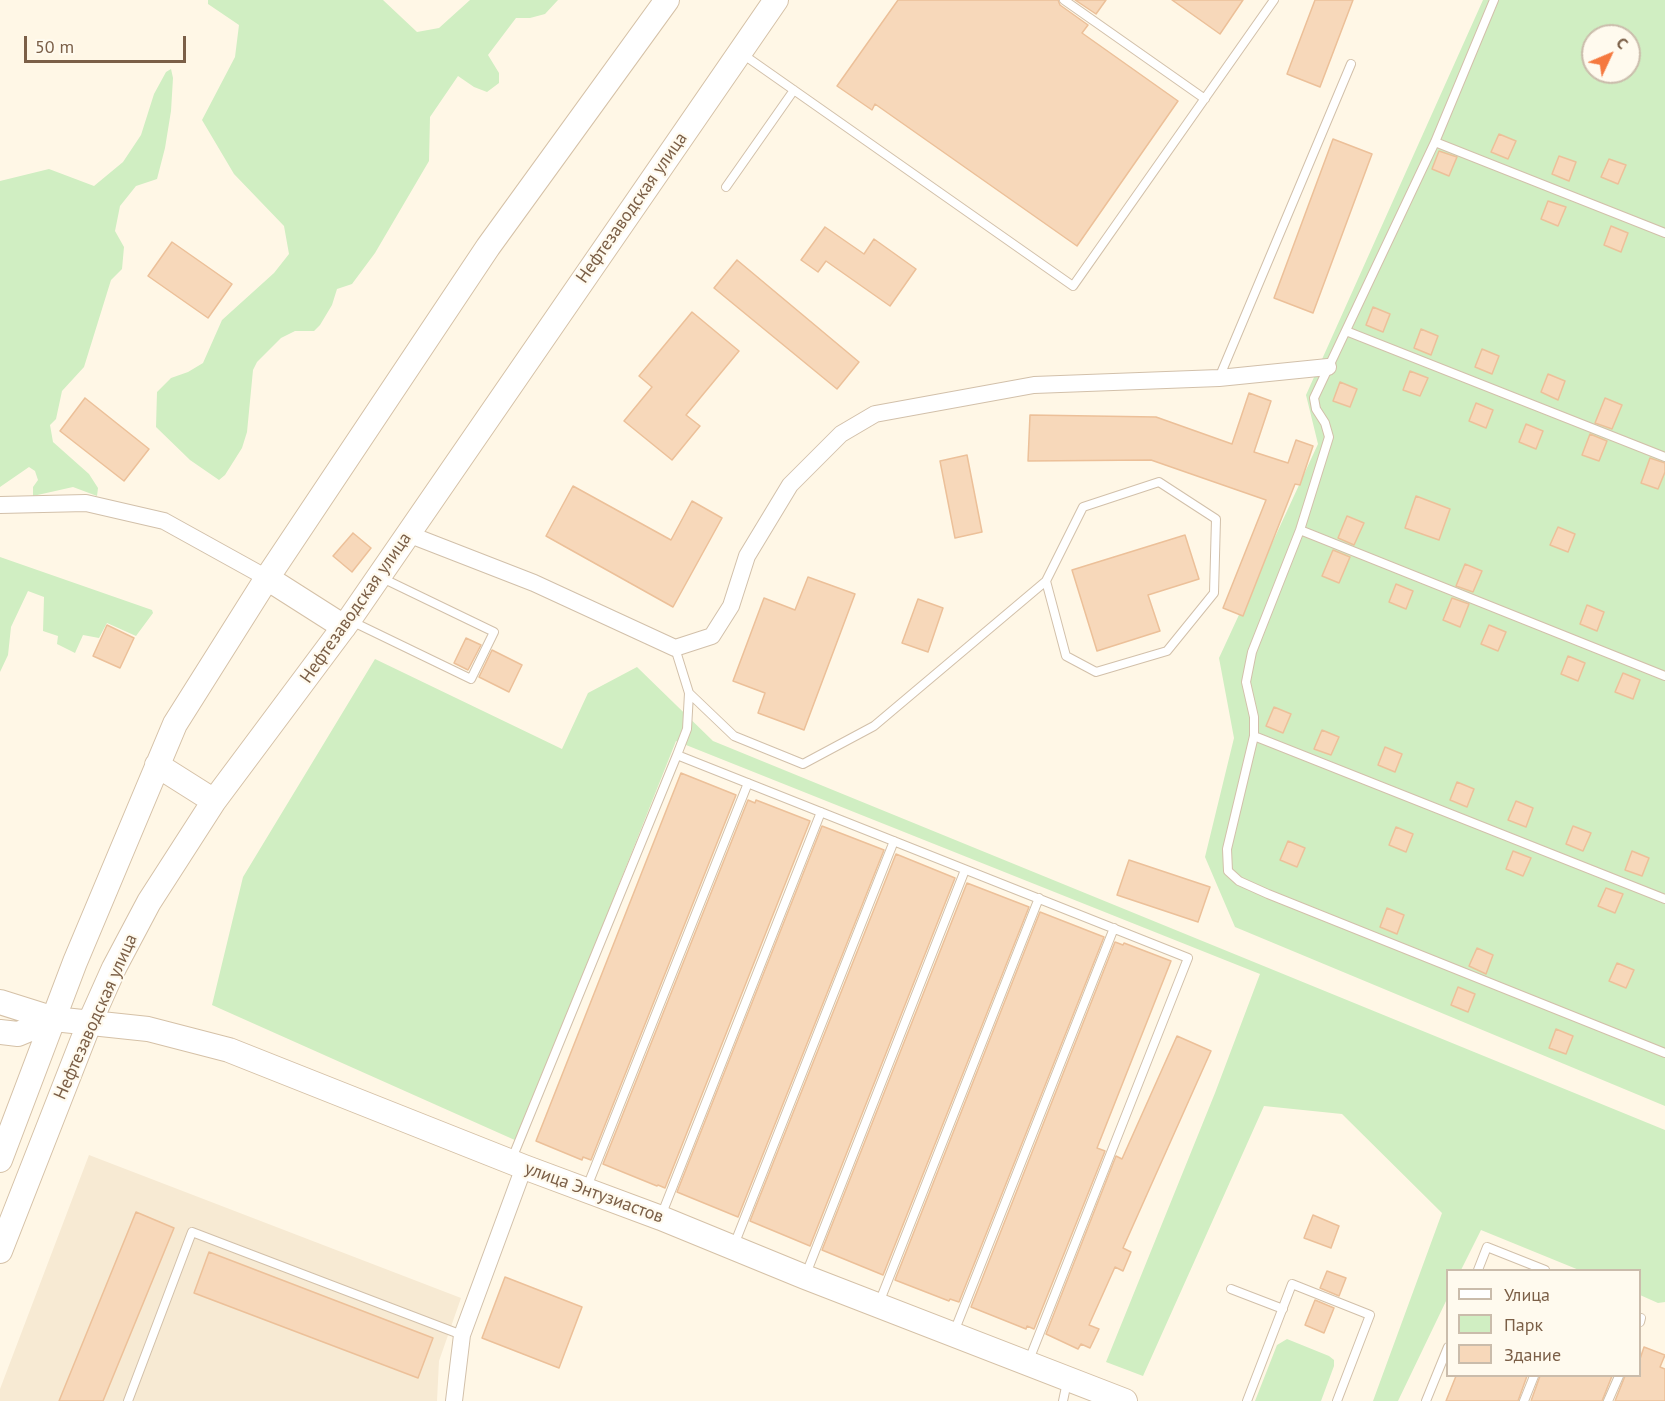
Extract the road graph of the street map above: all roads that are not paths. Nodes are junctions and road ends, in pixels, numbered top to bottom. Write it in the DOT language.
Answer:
graph roads {
  1 [pos="667,0"];
  2 [pos="776,0"];
  3 [pos="1064,0"];
  4 [pos="1274,0"];
  5 [pos="1494,0"];
  6 [pos="740,52"];
  7 [pos="1351,64"];
  8 [pos="794,90"];
  9 [pos="1205,99"];
  10 [pos="1435,142"];
  11 [pos="726,187"];
  12 [pos="1665,233"];
  13 [pos="1346,331"];
  14 [pos="1328,367"];
  15 [pos="1219,378"];
  16 [pos="1665,457"];
  17 [pos="0,505"];
  18 [pos="1300,530"];
  19 [pos="408,534"];
  20 [pos="379,576"];
  21 [pos="267,578"];
  22 [pos="1046,581"];
  23 [pos="347,624"];
  24 [pos="675,648"];
  25 [pos="1665,676"];
  26 [pos="689,693"];
  27 [pos="1254,736"];
  28 [pos="677,755"];
  29 [pos="157,765"];
  30 [pos="748,783"];
  31 [pos="214,801"];
  32 [pos="821,812"];
  33 [pos="894,841"];
  34 [pos="965,870"];
  35 [pos="1039,898"];
  36 [pos="1665,899"];
  37 [pos="1114,928"];
  38 [pos="0,1002"];
  39 [pos="54,1019"];
  40 [pos="89,1024"];
  41 [pos="0,1032"];
  42 [pos="1665,1053"];
  43 [pos="0,1160"];
  44 [pos="518,1165"];
  45 [pos="586,1190"];
  46 [pos="661,1218"];
  47 [pos="734,1246"];
  48 [pos="0,1251"];
  49 [pos="1478,1269"];
  50 [pos="1542,1269"];
  51 [pos="805,1277"];
  52 [pos="1231,1289"];
  53 [pos="878,1305"];
  54 [pos="1282,1309"];
  55 [pos="953,1334"];
  56 [pos="462,1335"];
  57 [pos="1446,1352"];
  58 [pos="1028,1363"];
  59 [pos="1534,1377"];
  60 [pos="1618,1377"];
  61 [pos="1065,1390"];
  62 [pos="128,1401"];
  63 [pos="454,1401"];
  64 [pos="1125,1401"];
  65 [pos="1247,1401"];
  66 [pos="1337,1401"];
  67 [pos="1426,1401"];
  68 [pos="1524,1401"];
  69 [pos="1608,1401"];
  1 -- 21 [label="main road, Нефтезаводская улица"];
  2 -- 6 [label="main road, Нефтезаводская улица"];
  3 -- 9 [label="lane"];
  4 -- 9 [label="lane"];
  5 -- 10 [label="lane"];
  6 -- 8 [label="lane"];
  6 -- 19 [label="main road, Нефтезаводская улица"];
  7 -- 15 [label="lane"];
  8 -- 9 [label="lane"];
  8 -- 11 [label="lane"];
  10 -- 12 [label="lane"];
  10 -- 13 [label="lane"];
  13 -- 14 [label="lane"];
  13 -- 16 [label="lane"];
  14 -- 15 [label="street"];
  14 -- 18 [label="lane"];
  15 -- 24 [label="street"];
  17 -- 21 [label="street"];
  18 -- 25 [label="lane"];
  18 -- 27 [label="lane"];
  19 -- 20 [label="main road, Нефтезаводская улица"];
  19 -- 24 [label="street"];
  20 -- 23 [label="main road, Нефтезаводская улица"];
  20 -- 23 [label="lane"];
  21 -- 23 [label="main road"];
  21 -- 29 [label="main road, Нефтезаводская улица"];
  22 -- 22 [label="lane"];
  22 -- 26 [label="lane"];
  23 -- 31 [label="main road, Нефтезаводская улица"];
  24 -- 26 [label="lane"];
  26 -- 28 [label="lane"];
  27 -- 36 [label="lane"];
  27 -- 42 [label="lane"];
  28 -- 30 [label="lane"];
  28 -- 44 [label="lane"];
  29 -- 31 [label="main road"];
  29 -- 39 [label="main road, Нефтезаводская улица"];
  30 -- 32 [label="lane"];
  30 -- 45 [label="lane"];
  31 -- 40 [label="main road, Нефтезаводская улица"];
  32 -- 33 [label="lane"];
  32 -- 46 [label="lane"];
  33 -- 34 [label="lane"];
  33 -- 47 [label="lane"];
  34 -- 35 [label="lane"];
  34 -- 51 [label="lane"];
  35 -- 37 [label="lane"];
  35 -- 53 [label="lane"];
  37 -- 55 [label="lane"];
  37 -- 58 [label="lane"];
  38 -- 39 [label="main road, улица Энтузиастов"];
  39 -- 40 [label="main road, улица Энтузиастов"];
  39 -- 41 [label="main road"];
  39 -- 43 [label="main road, Нефтезаводская улица"];
  40 -- 44 [label="main road, улица Энтузиастов"];
  40 -- 48 [label="main road, Нефтезаводская улица"];
  44 -- 45 [label="main road, улица Энтузиастов"];
  44 -- 56 [label="street"];
  45 -- 46 [label="main road, улица Энтузиастов"];
  46 -- 47 [label="main road, улица Энтузиастов"];
  47 -- 51 [label="main road, улица Энтузиастов"];
  49 -- 50 [label="lane"];
  51 -- 53 [label="main road, улица Энтузиастов"];
  52 -- 54 [label="lane"];
  53 -- 55 [label="main road, улица Энтузиастов"];
  54 -- 65 [label="lane"];
  54 -- 66 [label="lane"];
  55 -- 58 [label="main road, улица Энтузиастов"];
  56 -- 62 [label="lane"];
  56 -- 63 [label="street"];
  57 -- 67 [label="lane"];
  58 -- 61 [label="main road, улица Энтузиастов"];
  59 -- 68 [label="lane"];
  60 -- 69 [label="lane"];
  61 -- 64 [label="main road, улица Энтузиастов"];
}
